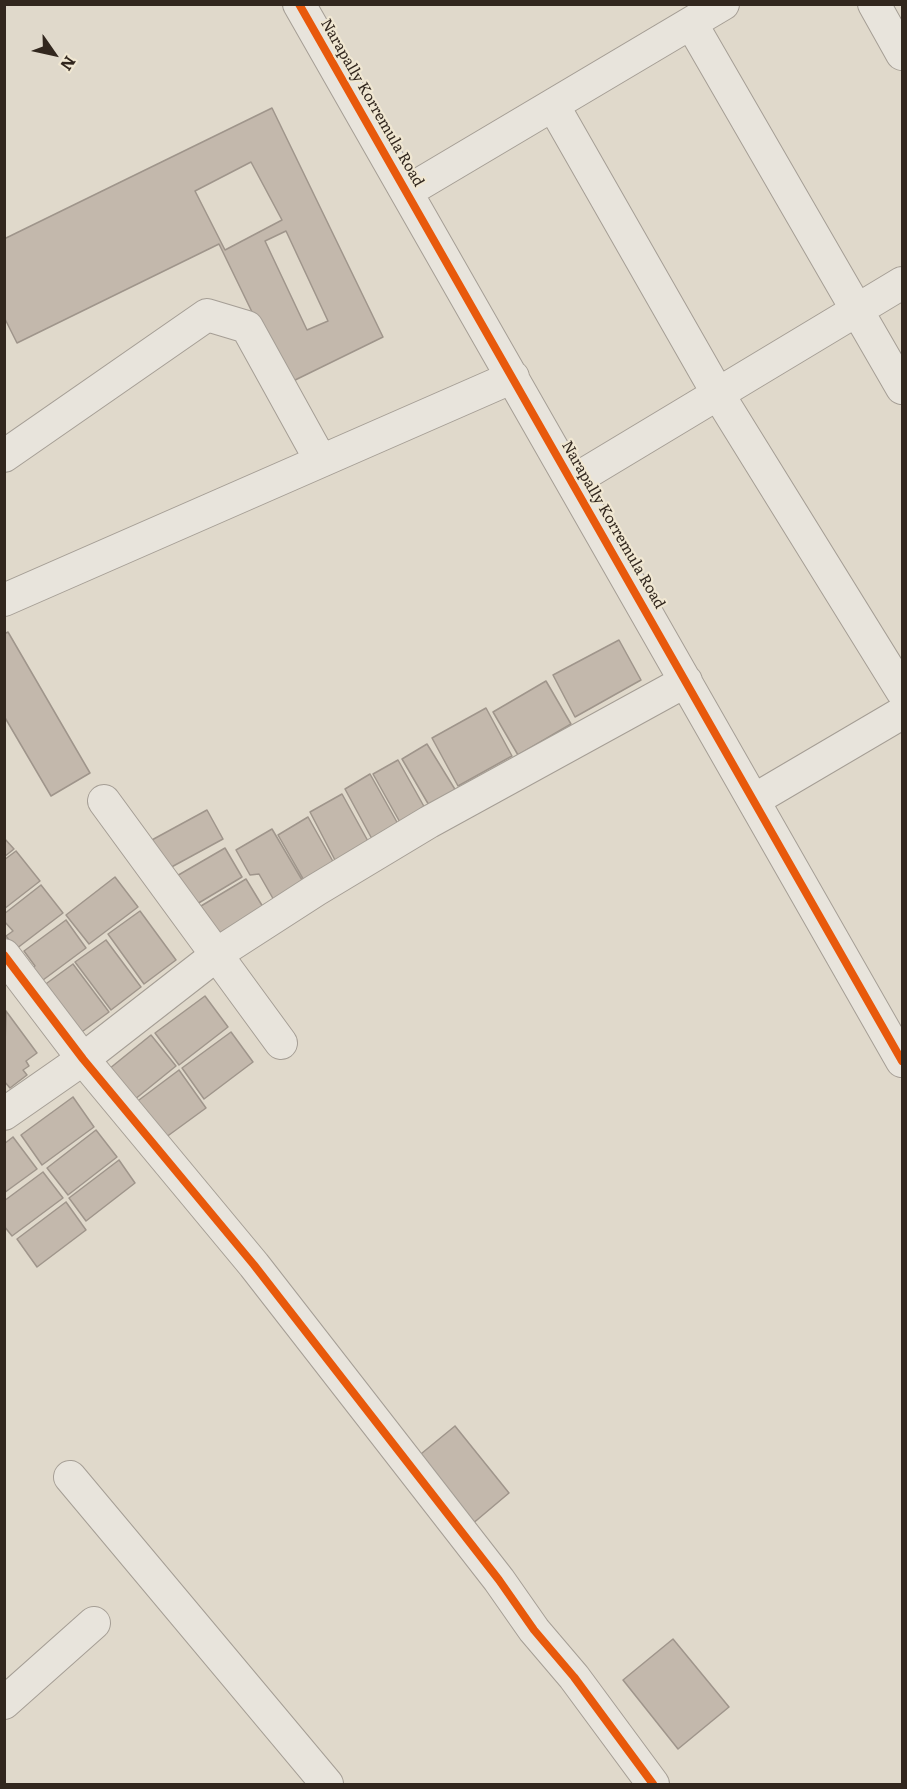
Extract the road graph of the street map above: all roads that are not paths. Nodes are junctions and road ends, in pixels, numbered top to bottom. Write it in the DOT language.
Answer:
graph roads {
  1 [pos="299,4"];
  2 [pos="874,4"];
  3 [pos="721,5"];
  4 [pos="691,24"];
  5 [pos="903,54"];
  6 [pos="553,105"];
  7 [pos="408,191"];
  8 [pos="903,284"];
  9 [pos="856,311"];
  10 [pos="513,376"];
  11 [pos="903,388"];
  12 [pos="718,394"];
  13 [pos="4,456"];
  14 [pos="321,461"];
  15 [pos="573,481"];
  16 [pos="5,598"];
  17 [pos="686,681"];
  18 [pos="903,691"];
  19 [pos="903,713"];
  20 [pos="754,800"];
  21 [pos="104,801"];
  22 [pos="4,955"];
  23 [pos="216,956"];
  24 [pos="281,1043"];
  25 [pos="83,1059"];
  26 [pos="903,1061"];
  27 [pos="4,1114"];
  28 [pos="70,1477"];
  29 [pos="94,1623"];
  30 [pos="4,1702"];
  31 [pos="327,1785"];
  32 [pos="653,1785"];
  1 -- 7 [label="street, Narapally Korremula Road"];
  2 -- 5 [label="street"];
  3 -- 4 [label="street"];
  4 -- 6 [label="street"];
  4 -- 9 [label="street"];
  6 -- 7 [label="street"];
  6 -- 12 [label="street"];
  7 -- 10 [label="street, Narapally Korremula Road"];
  8 -- 9 [label="street"];
  9 -- 11 [label="street"];
  9 -- 12 [label="street"];
  10 -- 14 [label="street"];
  10 -- 15 [label="street, Narapally Korremula Road"];
  12 -- 15 [label="street"];
  12 -- 18 [label="street"];
  13 -- 14 [label="street"];
  14 -- 16 [label="street"];
  15 -- 17 [label="street, Narapally Korremula Road"];
  17 -- 20 [label="street, Narapally Korremula Road"];
  17 -- 23 [label="street"];
  19 -- 20 [label="street"];
  20 -- 26 [label="street, Narapally Korremula Road"];
  21 -- 23 [label="street"];
  22 -- 25 [label="street"];
  23 -- 24 [label="street"];
  23 -- 25 [label="street"];
  25 -- 27 [label="street"];
  25 -- 32 [label="street"];
  28 -- 31 [label="street"];
  29 -- 30 [label="street"];
}
